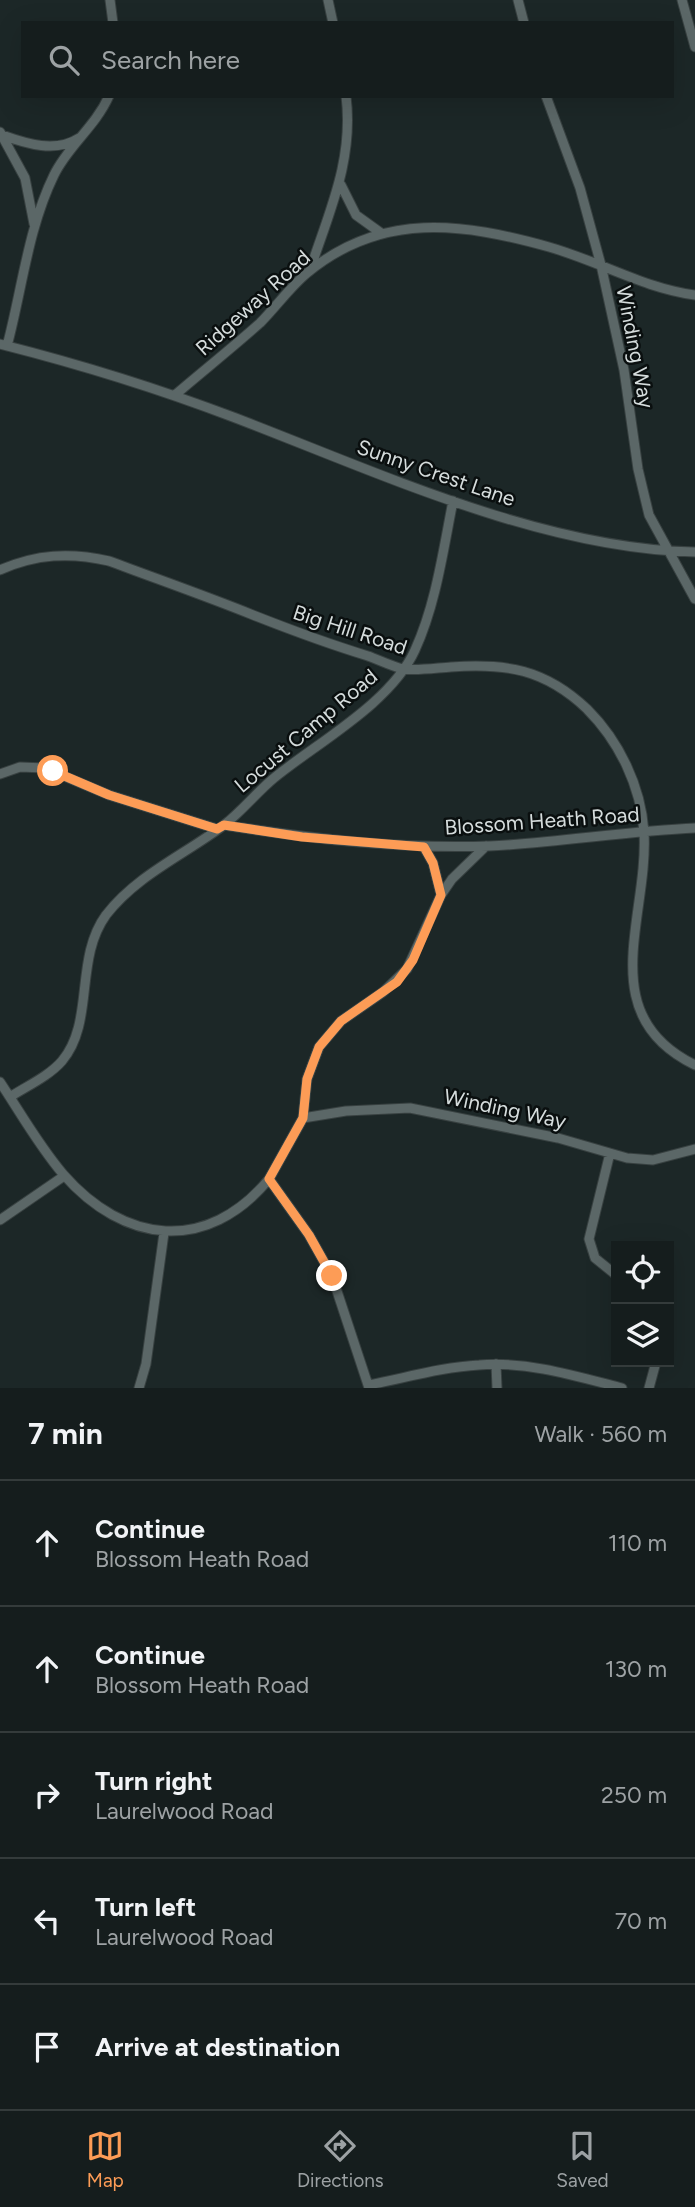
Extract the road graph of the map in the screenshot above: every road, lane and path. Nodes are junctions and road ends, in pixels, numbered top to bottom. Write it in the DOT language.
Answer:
graph roads {
  1 [pos="110,0"];
  2 [pos="328,0"];
  3 [pos="518,0"];
  4 [pos="682,0"];
  5 [pos="113,21"];
  6 [pos="332,21"];
  7 [pos="523,21"];
  8 [pos="695,47"];
  9 [pos="108,98"];
  10 [pos="346,98"];
  11 [pos="547,98"];
  12 [pos="1,133"];
  13 [pos="84,135"];
  14 [pos="341,184"];
  15 [pos="35,229"];
  16 [pos="381,233"];
  17 [pos="601,265"];
  18 [pos="309,271"];
  19 [pos="695,295"];
  20 [pos="4,345"];
  21 [pos="175,395"];
  22 [pos="453,501"];
  23 [pos="666,551"];
  24 [pos="695,552"];
  25 [pos="0,570"];
  26 [pos="695,599"];
  27 [pos="404,669"];
  28 [pos="0,774"];
  29 [pos="221,827"];
  30 [pos="695,828"];
  31 [pos="644,830"];
  32 [pos="486,846"];
  33 [pos="424,847"];
  34 [pos="441,895"];
  35 [pos="695,1065"];
  36 [pos="0,1082"];
  37 [pos="10,1097"];
  38 [pos="303,1118"];
  39 [pos="695,1149"];
  40 [pos="610,1153"];
  41 [pos="65,1175"];
  42 [pos="269,1179"];
  43 [pos="0,1220"];
  44 [pos="164,1233"];
  45 [pos="611,1271"];
  46 [pos="496,1364"];
  47 [pos="655,1367"];
  48 [pos="368,1386"];
  49 [pos="139,1388"];
  50 [pos="498,1388"];
  51 [pos="622,1388"];
  52 [pos="649,1388"];
  1 -- 5 [label="street"];
  2 -- 6 [label="street"];
  3 -- 7 [label="street"];
  4 -- 8 [label="street"];
  9 -- 13 [label="street"];
  10 -- 14 [label="street"];
  11 -- 17 [label="street, Winding Way"];
  12 -- 13 [label="street"];
  12 -- 15 [label="street"];
  13 -- 15 [label="street"];
  14 -- 16 [label="street"];
  14 -- 18 [label="street"];
  15 -- 20 [label="street"];
  16 -- 17 [label="street, Ridgeway Road"];
  16 -- 18 [label="street, Ridgeway Road"];
  17 -- 19 [label="street, Ridgeway Road"];
  17 -- 23 [label="street, Winding Way"];
  18 -- 21 [label="street, Ridgeway Road"];
  20 -- 21 [label="street"];
  21 -- 22 [label="street, Sunny Crest Lane"];
  22 -- 23 [label="street, Sunny Crest Lane"];
  22 -- 27 [label="street, Locust Camp Road"];
  23 -- 24 [label="street, Sunny Crest Lane"];
  23 -- 26 [label="street, Winding Way"];
  25 -- 27 [label="street, Big Hill Road"];
  27 -- 29 [label="street, Locust Camp Road"];
  27 -- 31 [label="street, Big Hill Road"];
  28 -- 29 [label="street, Blossom Heath Road"];
  29 -- 33 [label="street, Blossom Heath Road"];
  29 -- 37 [label="street, Locust Camp Road"];
  30 -- 31 [label="street, Blossom Heath Road"];
  31 -- 32 [label="street, Blossom Heath Road"];
  31 -- 35 [label="street, Big Hill Road"];
  32 -- 33 [label="street, Blossom Heath Road"];
  32 -- 34 [label="street"];
  33 -- 34 [label="street"];
  34 -- 38 [label="street"];
  36 -- 37 [label="street"];
  37 -- 41 [label="street"];
  38 -- 40 [label="street, Winding Way"];
  38 -- 42 [label="street"];
  39 -- 40 [label="street, Winding Way"];
  40 -- 45 [label="street"];
  41 -- 43 [label="street"];
  41 -- 44 [label="street"];
  42 -- 44 [label="street"];
  42 -- 48 [label="street"];
  44 -- 49 [label="street"];
  46 -- 48 [label="street"];
  46 -- 50 [label="street"];
  46 -- 51 [label="street"];
  47 -- 52 [label="street"];
}
